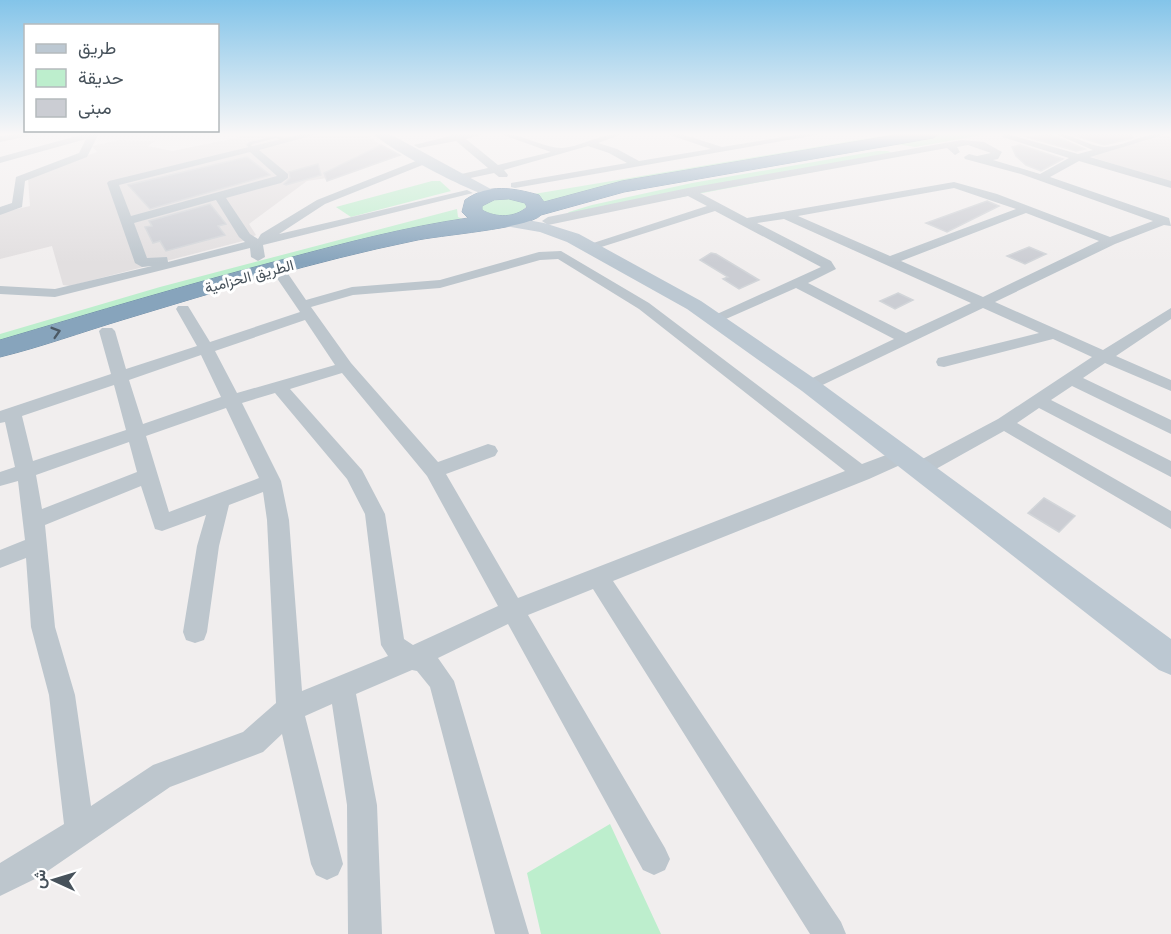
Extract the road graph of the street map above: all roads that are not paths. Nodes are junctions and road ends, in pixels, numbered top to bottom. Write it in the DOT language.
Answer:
graph roads {
  1 [pos="26,177"];
  2 [pos="137,177"];
  3 [pos="283,177"];
  4 [pos="395,177"];
  5 [pos="448,177"];
  6 [pos="461,177"];
  7 [pos="504,177"];
  8 [pos="581,177"];
  9 [pos="619,177"];
  10 [pos="679,177"];
  11 [pos="768,177"];
  12 [pos="939,177"];
  13 [pos="953,177"];
  14 [pos="1036,177"];
  15 [pos="1143,177"];
  16 [pos="1040,178"];
  17 [pos="1171,185"];
  18 [pos="516,191"];
  19 [pos="688,191"];
  20 [pos="219,196"];
  21 [pos="476,198"];
  22 [pos="715,207"];
  23 [pos="1026,209"];
  24 [pos="0,211"];
  25 [pos="539,214"];
  26 [pos="788,216"];
  27 [pos="127,220"];
  28 [pos="503,221"];
  29 [pos="746,222"];
  30 [pos="1168,222"];
  31 [pos="341,236"];
  32 [pos="285,237"];
  33 [pos="1110,241"];
  34 [pos="581,242"];
  35 [pos="259,251"];
  36 [pos="890,261"];
  37 [pos="797,283"];
  38 [pos="0,290"];
  39 [pos="981,302"];
  40 [pos="183,309"];
  41 [pos="306,309"];
  42 [pos="1171,312"];
  43 [pos="714,319"];
  44 [pos="0,330"];
  45 [pos="107,331"];
  46 [pos="1056,334"];
  47 [pos="907,340"];
  48 [pos="206,348"];
  49 [pos="0,349"];
  50 [pos="1104,355"];
  51 [pos="944,362"];
  52 [pos="345,367"];
  53 [pos="120,377"];
  54 [pos="1072,379"];
  55 [pos="278,386"];
  56 [pos="810,386"];
  57 [pos="1171,386"];
  58 [pos="232,400"];
  59 [pos="1038,400"];
  60 [pos="6,415"];
  61 [pos="1004,423"];
  62 [pos="1171,428"];
  63 [pos="137,432"];
  64 [pos="488,451"];
  65 [pos="911,463"];
  66 [pos="1171,470"];
  67 [pos="26,471"];
  68 [pos="434,471"];
  69 [pos="862,474"];
  70 [pos="148,475"];
  71 [pos="0,479"];
  72 [pos="272,482"];
  73 [pos="220,501"];
  74 [pos="1171,521"];
  75 [pos="35,532"];
  76 [pos="0,559"];
  77 [pos="598,577"];
  78 [pos="514,610"];
  79 [pos="195,632"];
  80 [pos="411,658"];
  81 [pos="1171,659"];
  82 [pos="342,687"];
  83 [pos="290,709"];
  84 [pos="80,831"];
  85 [pos="654,859"];
  86 [pos="327,864"];
  87 [pos="0,880"];
  88 [pos="365,934"];
  89 [pos="512,934"];
  90 [pos="829,934"];
  1 -- 24 [label="street"];
  2 -- 27 [label="street"];
  3 -- 20 [label="street"];
  4 -- 35 [label="street"];
  5 -- 21 [label="street"];
  6 -- 21 [label="street"];
  7 -- 18 [label="street"];
  8 -- 18 [label="street"];
  9 -- 18 [label="highway, الطريق الحزامية"];
  10 -- 25 [label="highway, الطريق الحزامية"];
  11 -- 19 [label="street"];
  12 -- 26 [label="street"];
  13 -- 23 [label="street"];
  14 -- 16 [label="street"];
  15 -- 17 [label="street"];
  16 -- 30 [label="street"];
  18 -- 21 [label="highway, الطريق الحزامية"];
  18 -- 25 [label="highway"];
  19 -- 22 [label="street"];
  19 -- 25 [label="street"];
  20 -- 27 [label="street"];
  20 -- 35 [label="street"];
  21 -- 28 [label="highway"];
  21 -- 31 [label="highway, الطريق الحزامية"];
  21 -- 32 [label="street"];
  22 -- 29 [label="street"];
  22 -- 34 [label="street"];
  23 -- 33 [label="street"];
  23 -- 36 [label="street"];
  25 -- 28 [label="highway, الطريق الحزامية"];
  25 -- 34 [label="street"];
  26 -- 29 [label="street"];
  26 -- 36 [label="street"];
  27 -- 35 [label="street"];
  28 -- 34 [label="street"];
  28 -- 35 [label="highway, الطريق الحزامية"];
  29 -- 37 [label="street"];
  30 -- 33 [label="street"];
  31 -- 32 [label="street"];
  31 -- 35 [label="highway, الطريق الحزامية"];
  32 -- 35 [label="street"];
  33 -- 39 [label="street"];
  34 -- 43 [label="street"];
  35 -- 38 [label="street"];
  35 -- 41 [label="street"];
  35 -- 44 [label="highway, الطريق الحزامية"];
  49 -- 35 [label="highway, الطريق الحزامية, one-way"];
  36 -- 39 [label="street"];
  37 -- 43 [label="street"];
  37 -- 47 [label="street"];
  39 -- 46 [label="street"];
  39 -- 47 [label="street"];
  40 -- 48 [label="street"];
  41 -- 48 [label="street"];
  41 -- 52 [label="street"];
  41 -- 69 [label="street"];
  42 -- 50 [label="street"];
  43 -- 56 [label="street"];
  45 -- 53 [label="street"];
  46 -- 50 [label="street"];
  46 -- 51 [label="street"];
  47 -- 56 [label="street"];
  48 -- 53 [label="street"];
  48 -- 58 [label="street"];
  50 -- 54 [label="street"];
  50 -- 57 [label="street"];
  52 -- 55 [label="street"];
  52 -- 68 [label="street"];
  53 -- 60 [label="street"];
  53 -- 63 [label="street"];
  54 -- 59 [label="street"];
  54 -- 62 [label="street"];
  55 -- 58 [label="street"];
  55 -- 80 [label="street"];
  56 -- 65 [label="street"];
  58 -- 63 [label="street"];
  58 -- 72 [label="street"];
  59 -- 61 [label="street"];
  59 -- 66 [label="street"];
  60 -- 67 [label="street"];
  61 -- 65 [label="street"];
  61 -- 74 [label="street"];
  63 -- 67 [label="street"];
  63 -- 70 [label="street"];
  64 -- 68 [label="street"];
  65 -- 69 [label="street"];
  65 -- 81 [label="street"];
  67 -- 71 [label="street"];
  67 -- 75 [label="street"];
  68 -- 78 [label="street"];
  69 -- 77 [label="street"];
  70 -- 73 [label="street"];
  70 -- 75 [label="street"];
  72 -- 73 [label="street"];
  72 -- 83 [label="street"];
  73 -- 79 [label="street"];
  75 -- 76 [label="street"];
  75 -- 84 [label="street"];
  77 -- 78 [label="street"];
  77 -- 90 [label="street"];
  78 -- 80 [label="street"];
  78 -- 85 [label="street"];
  80 -- 82 [label="street"];
  80 -- 89 [label="street"];
  82 -- 83 [label="street"];
  82 -- 88 [label="street"];
  83 -- 84 [label="street"];
  83 -- 86 [label="street"];
  84 -- 87 [label="street"];
}
